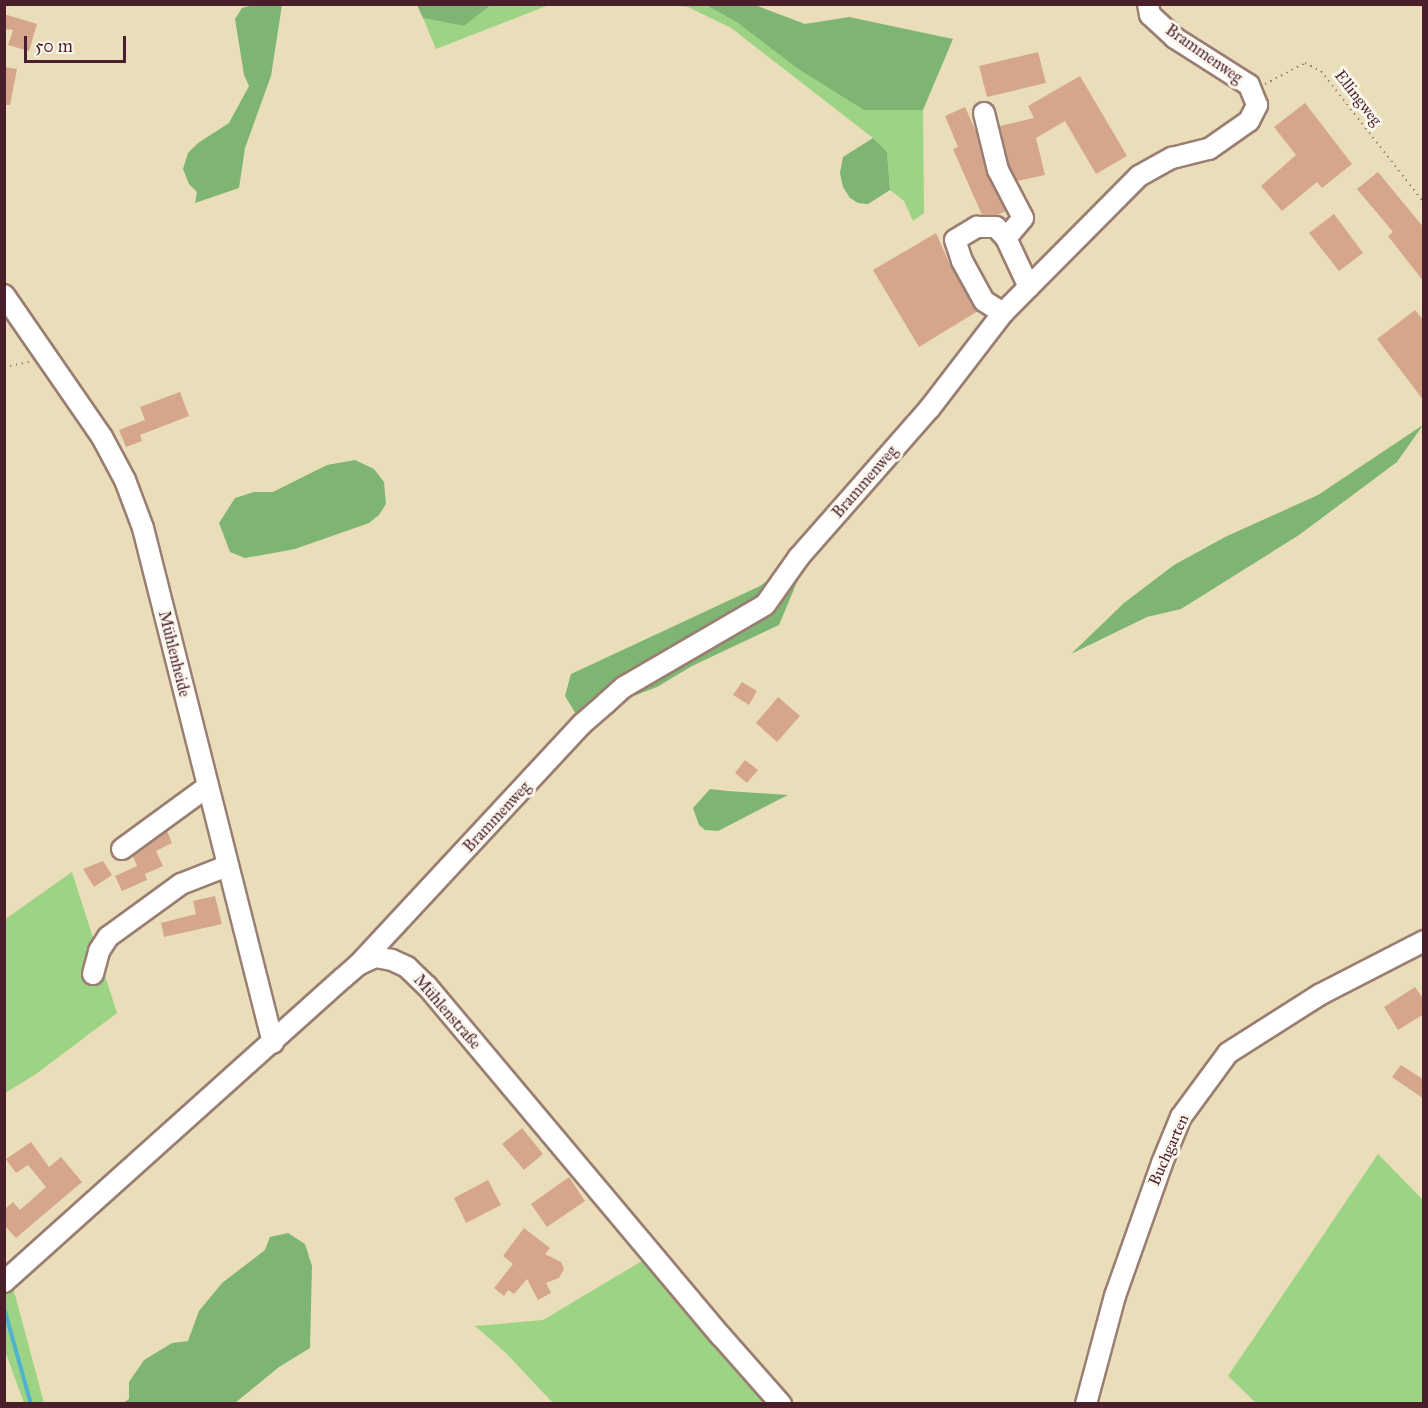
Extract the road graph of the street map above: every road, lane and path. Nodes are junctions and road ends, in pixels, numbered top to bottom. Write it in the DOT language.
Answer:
graph roads {
  1 [pos="1148,4"];
  2 [pos="1252,92"];
  3 [pos="984,113"];
  4 [pos="1424,202"];
  5 [pos="1006,238"];
  6 [pos="1029,287"];
  7 [pos="4,295"];
  8 [pos="1003,313"];
  9 [pos="48,359"];
  10 [pos="4,367"];
  11 [pos="207,787"];
  12 [pos="122,849"];
  13 [pos="227,866"];
  14 [pos="1424,941"];
  15 [pos="357,965"];
  16 [pos="93,974"];
  17 [pos="273,1043"];
  18 [pos="4,1282"];
  19 [pos="781,1404"];
  20 [pos="1086,1404"];
  1 -- 2 [label="street, Brammenweg"];
  2 -- 4 [label="path, Ellingweg"];
  2 -- 6 [label="street, Brammenweg"];
  3 -- 5 [label="street"];
  5 -- 6 [label="street"];
  5 -- 8 [label="street"];
  6 -- 8 [label="street, Brammenweg"];
  7 -- 9 [label="street, Mühlenheide"];
  8 -- 15 [label="street, Brammenweg"];
  9 -- 10 [label="path"];
  9 -- 11 [label="street, Mühlenheide"];
  11 -- 12 [label="street"];
  11 -- 13 [label="street, Mühlenheide"];
  13 -- 16 [label="street"];
  13 -- 17 [label="street, Mühlenheide"];
  14 -- 20 [label="street, Buchgarten"];
  15 -- 17 [label="street"];
  15 -- 19 [label="street, Mühlenstraße"];
  17 -- 18 [label="street"];
}
